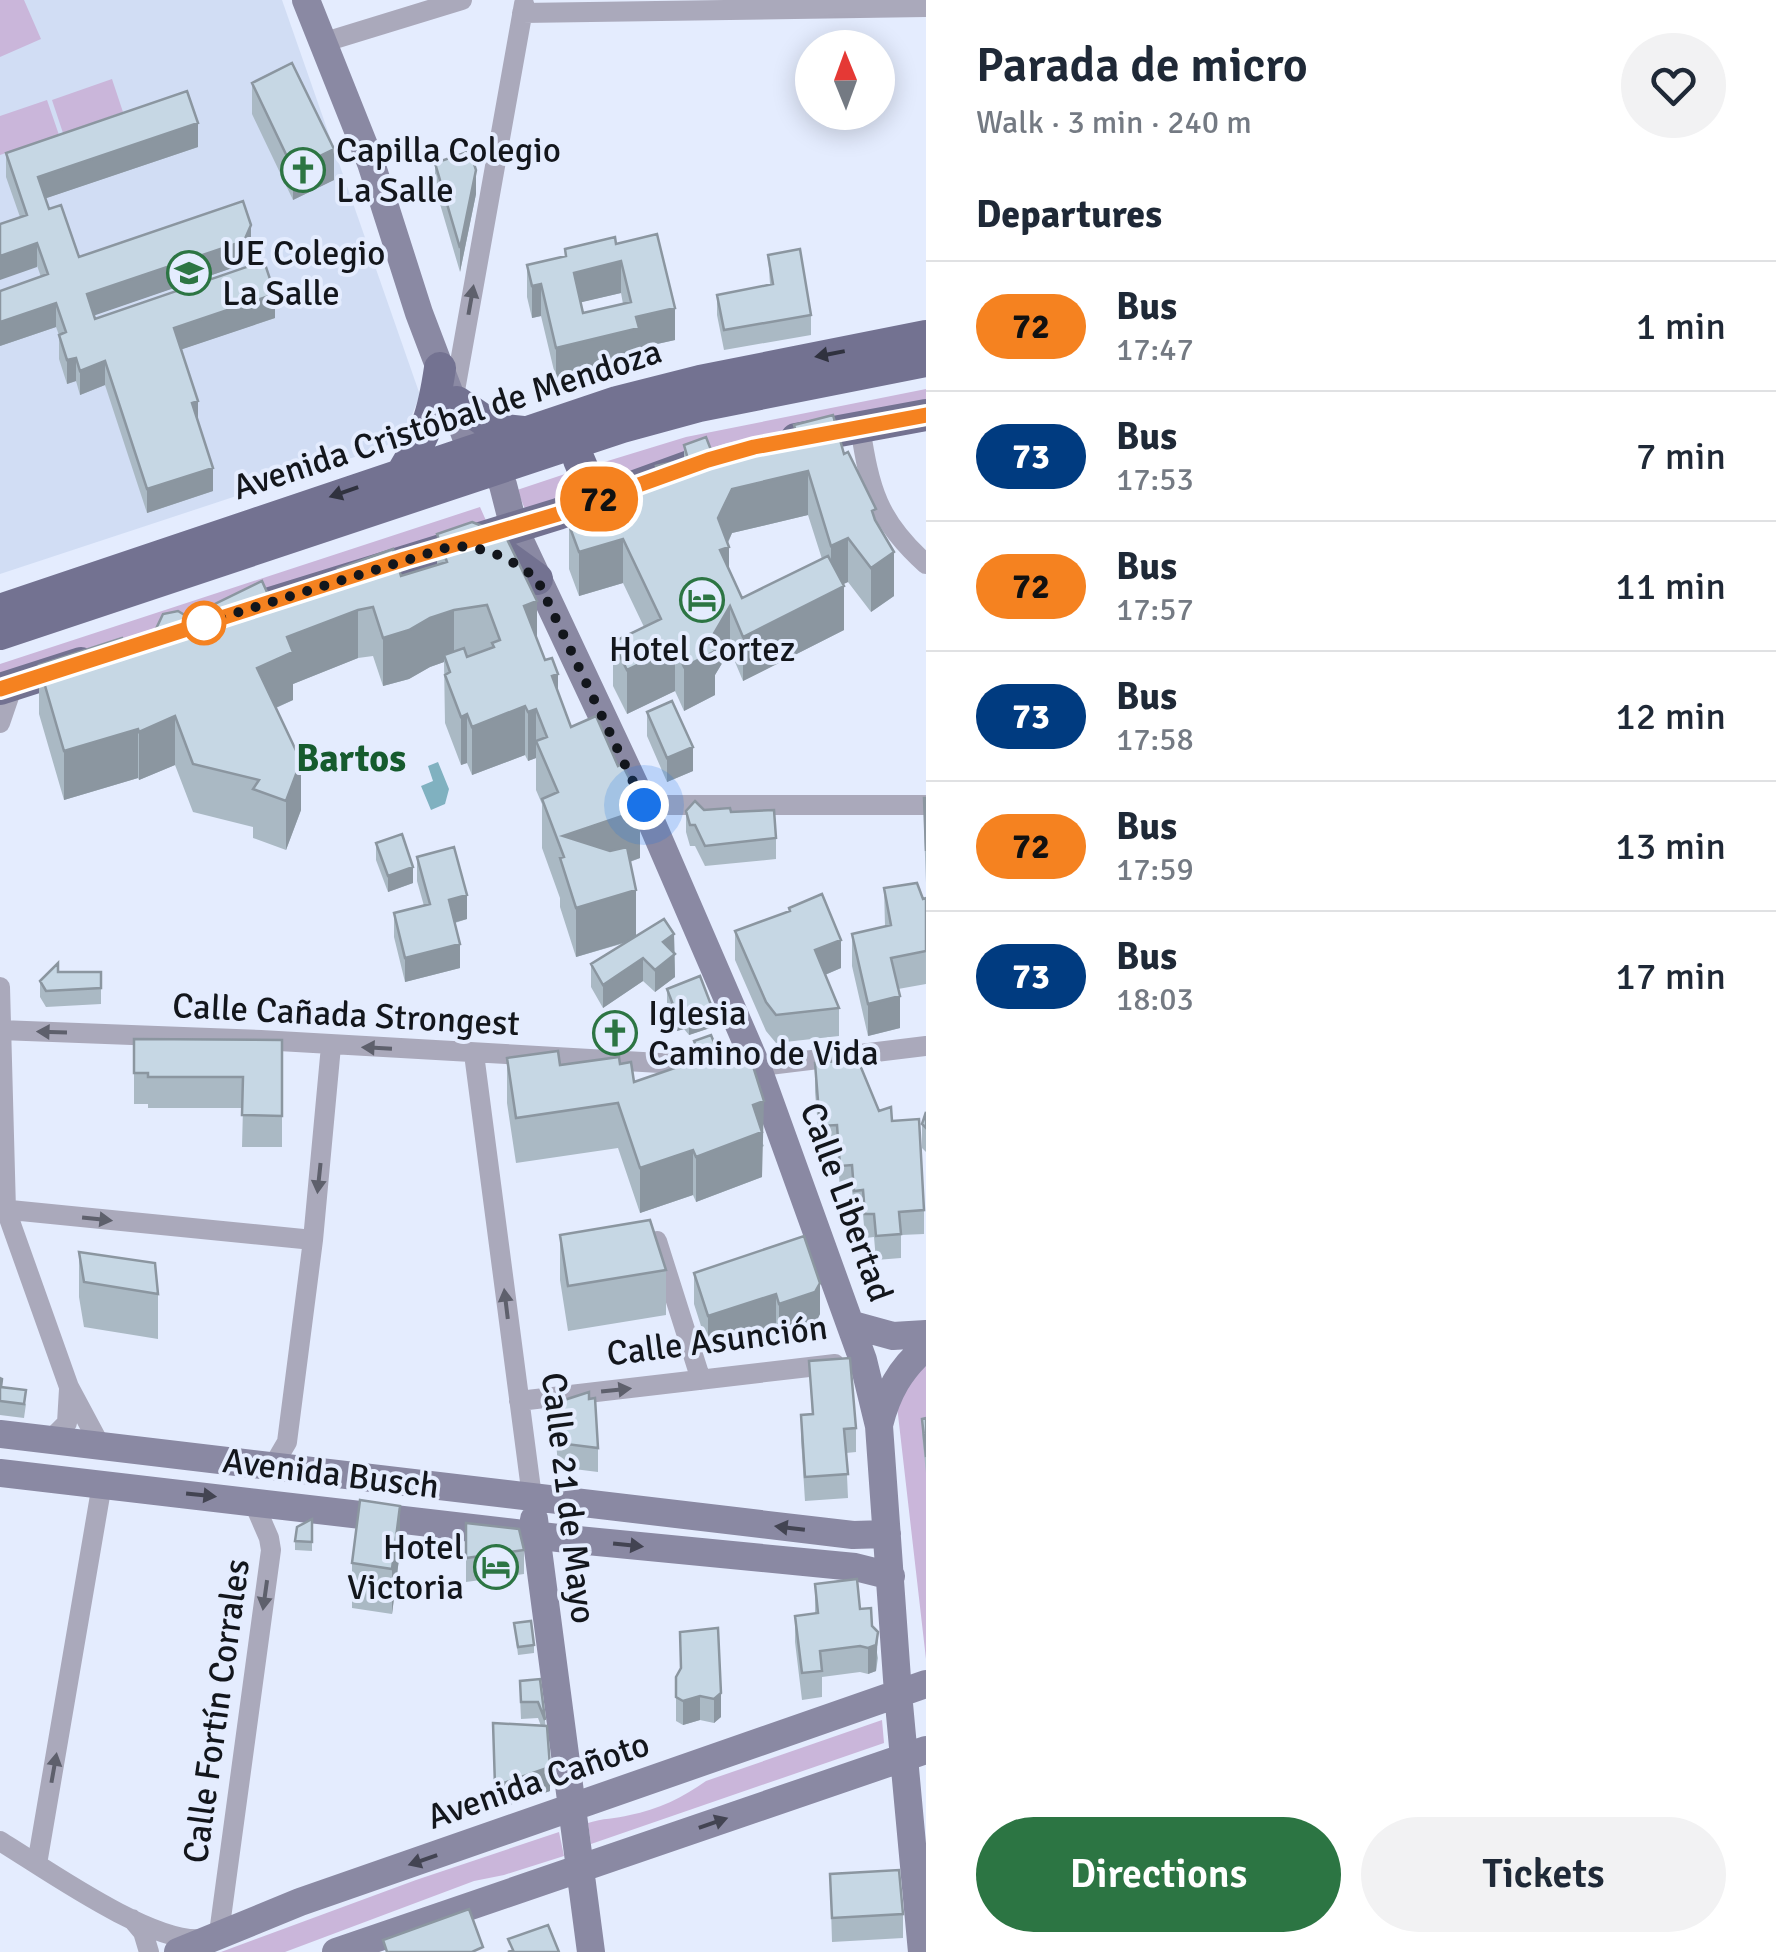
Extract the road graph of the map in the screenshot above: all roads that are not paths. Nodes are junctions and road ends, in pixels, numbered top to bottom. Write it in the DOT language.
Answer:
graph roads {
  1 [pos="306,0"];
  2 [pos="462,0"];
  3 [pos="811,3"];
  4 [pos="524,7"];
  5 [pos="926,8"];
  6 [pos="324,42"];
  7 [pos="926,336"];
  8 [pos="926,362"];
  9 [pos="926,381"];
  10 [pos="450,388"];
  11 [pos="926,415"];
  12 [pos="860,427"];
  13 [pos="528,432"];
  14 [pos="772,444"];
  15 [pos="724,455"];
  16 [pos="580,460"];
  17 [pos="487,469"];
  18 [pos="402,473"];
  19 [pos="596,500"];
  20 [pos="558,514"];
  21 [pos="514,528"];
  22 [pos="452,546"];
  23 [pos="926,564"];
  24 [pos="537,579"];
  25 [pos="0,610"];
  26 [pos="206,622"];
  27 [pos="0,634"];
  28 [pos="117,651"];
  29 [pos="0,652"];
  30 [pos="7,687"];
  31 [pos="0,723"];
  32 [pos="644,805"];
  33 [pos="926,806"];
  34 [pos="0,987"];
  35 [pos="0,1030"];
  36 [pos="332,1046"];
  37 [pos="926,1046"];
  38 [pos="474,1054"];
  39 [pos="758,1068"];
  40 [pos="3,1210"];
  41 [pos="313,1240"];
  42 [pos="657,1241"];
  43 [pos="853,1325"];
  44 [pos="926,1334"];
  45 [pos="926,1348"];
  46 [pos="864,1360"];
  47 [pos="701,1380"];
  48 [pos="69,1387"];
  49 [pos="519,1401"];
  50 [pos="879,1426"];
  51 [pos="5,1435"];
  52 [pos="50,1440"];
  53 [pos="103,1446"];
  54 [pos="144,1451"];
  55 [pos="273,1466"];
  56 [pos="1,1473"];
  57 [pos="53,1478"];
  58 [pos="102,1484"];
  59 [pos="144,1489"];
  60 [pos="532,1497"];
  61 [pos="252,1501"];
  62 [pos="569,1502"];
  63 [pos="887,1534"];
  64 [pos="536,1535"];
  65 [pos="853,1535"];
  66 [pos="568,1539"];
  67 [pos="855,1567"];
  68 [pos="891,1576"];
  69 [pos="926,1684"];
  70 [pos="898,1693"];
  71 [pos="915,1754"];
  72 [pos="572,1808"];
  73 [pos="0,1841"];
  74 [pos="37,1864"];
  75 [pos="580,1869"];
  76 [pos="130,1918"];
  77 [pos="212,1936"];
  78 [pos="149,1952"];
  79 [pos="178,1952"];
  80 [pos="336,1952"];
  81 [pos="591,1952"];
  82 [pos="922,1952"];
  1 -- 6 [label="main road"];
  2 -- 6 [label="street"];
  3 -- 4 [label="street"];
  3 -- 5 [label="street"];
  10 -- 4 [label="street, one-way"];
  6 -- 10 [label="main road"];
  7 -- 13 [label="main road, Avenida Cristóbal de Mendoza, one-way"];
  8 -- 17 [label="main road, Avenida Cristóbal de Mendoza"];
  9 -- 16 [label="main road, Avenida Cristóbal de Mendoza"];
  10 -- 13 [label="main road"];
  10 -- 17 [label="main road"];
  10 -- 17 [label="main road"];
  10 -- 18 [label="main road"];
  11 -- 12 [label="main road"];
  12 -- 14 [label="main road"];
  12 -- 23 [label="street"];
  13 -- 17 [label="main road, Avenida Cristóbal de Mendoza"];
  15 -- 19 [label="main road"];
  16 -- 17 [label="main road, Avenida Cristóbal de Mendoza"];
  16 -- 19 [label="main road"];
  17 -- 18 [label="main road, Avenida Cristóbal de Mendoza"];
  17 -- 21 [label="main road, Calle Libertad"];
  17 -- 27 [label="main road, Avenida Cristóbal de Mendoza"];
  17 -- 29 [label="main road, Avenida Cristóbal de Mendoza"];
  18 -- 25 [label="main road, Avenida Cristóbal de Mendoza, one-way"];
  19 -- 20 [label="main road"];
  20 -- 21 [label="main road"];
  20 -- 24 [label="main road"];
  21 -- 22 [label="main road"];
  21 -- 24 [label="main road, Calle Libertad"];
  22 -- 24 [label="main road"];
  22 -- 26 [label="main road"];
  24 -- 32 [label="main road, Calle Libertad"];
  28 -- 30 [label="main road"];
  30 -- 31 [label="street"];
  32 -- 33 [label="street"];
  32 -- 39 [label="main road, Calle Libertad"];
  34 -- 35 [label="street"];
  36 -- 35 [label="street, Calle Cañada Strongest, one-way"];
  35 -- 40 [label="street"];
  38 -- 36 [label="street, Calle Cañada Strongest, one-way"];
  36 -- 41 [label="street, one-way"];
  37 -- 39 [label="street, Calle Cañada Strongest"];
  38 -- 39 [label="street, Calle Cañada Strongest"];
  49 -- 38 [label="street, Calle 21 de Mayo, one-way"];
  39 -- 43 [label="main road, Calle Libertad"];
  40 -- 41 [label="street, one-way"];
  40 -- 48 [label="street"];
  41 -- 55 [label="street"];
  42 -- 47 [label="street"];
  43 -- 44 [label="main road, Calle Asunción"];
  43 -- 46 [label="main road, Calle Libertad"];
  45 -- 50 [label="main road"];
  46 -- 47 [label="street, Calle Asunción"];
  46 -- 50 [label="main road, Calle Libertad"];
  49 -- 47 [label="street, Calle Asunción, one-way"];
  48 -- 52 [label="street"];
  48 -- 53 [label="street"];
  49 -- 60 [label="street, Calle 21 de Mayo"];
  50 -- 63 [label="main road, Calle Libertad"];
  51 -- 52 [label="main road, Avenida Busch"];
  51 -- 56 [label="main road"];
  52 -- 53 [label="main road, Avenida Busch"];
  52 -- 57 [label="main road"];
  53 -- 54 [label="main road, Avenida Busch"];
  53 -- 58 [label="main road"];
  54 -- 55 [label="main road, Avenida Busch"];
  54 -- 59 [label="main road"];
  55 -- 60 [label="main road, Avenida Busch"];
  56 -- 57 [label="main road, Avenida Busch"];
  57 -- 58 [label="main road, Avenida Busch"];
  58 -- 59 [label="main road, Avenida Busch"];
  74 -- 58 [label="street, one-way"];
  59 -- 61 [label="main road, Avenida Busch, one-way"];
  60 -- 62 [label="main road, Avenida Busch"];
  60 -- 64 [label="main road, Calle 21 de Mayo"];
  61 -- 64 [label="main road, Avenida Busch"];
  61 -- 77 [label="street, Calle Fortín Corrales, one-way"];
  65 -- 62 [label="main road, Avenida Busch, one-way"];
  62 -- 66 [label="main road"];
  63 -- 65 [label="main road, Avenida Busch"];
  63 -- 68 [label="main road, Calle Libertad"];
  64 -- 66 [label="main road, Avenida Busch"];
  64 -- 72 [label="main road, Calle 21 de Mayo"];
  65 -- 67 [label="main road"];
  66 -- 67 [label="main road, Avenida Busch, one-way"];
  67 -- 68 [label="main road, Avenida Busch"];
  68 -- 70 [label="main road, Calle Libertad"];
  69 -- 70 [label="main road, Avenida Cañoto"];
  70 -- 71 [label="main road, Calle Libertad"];
  70 -- 72 [label="main road, Avenida Cañoto"];
  75 -- 71 [label="main road, one-way"];
  71 -- 82 [label="main road, Calle Libertad"];
  72 -- 75 [label="main road, Calle 21 de Mayo"];
  72 -- 77 [label="main road, Avenida Cañoto, one-way"];
  73 -- 74 [label="street"];
  74 -- 76 [label="street"];
  75 -- 80 [label="main road"];
  75 -- 81 [label="main road, Calle 21 de Mayo"];
  76 -- 77 [label="street"];
  76 -- 78 [label="street"];
  77 -- 79 [label="main road, Avenida Cañoto"];
}
